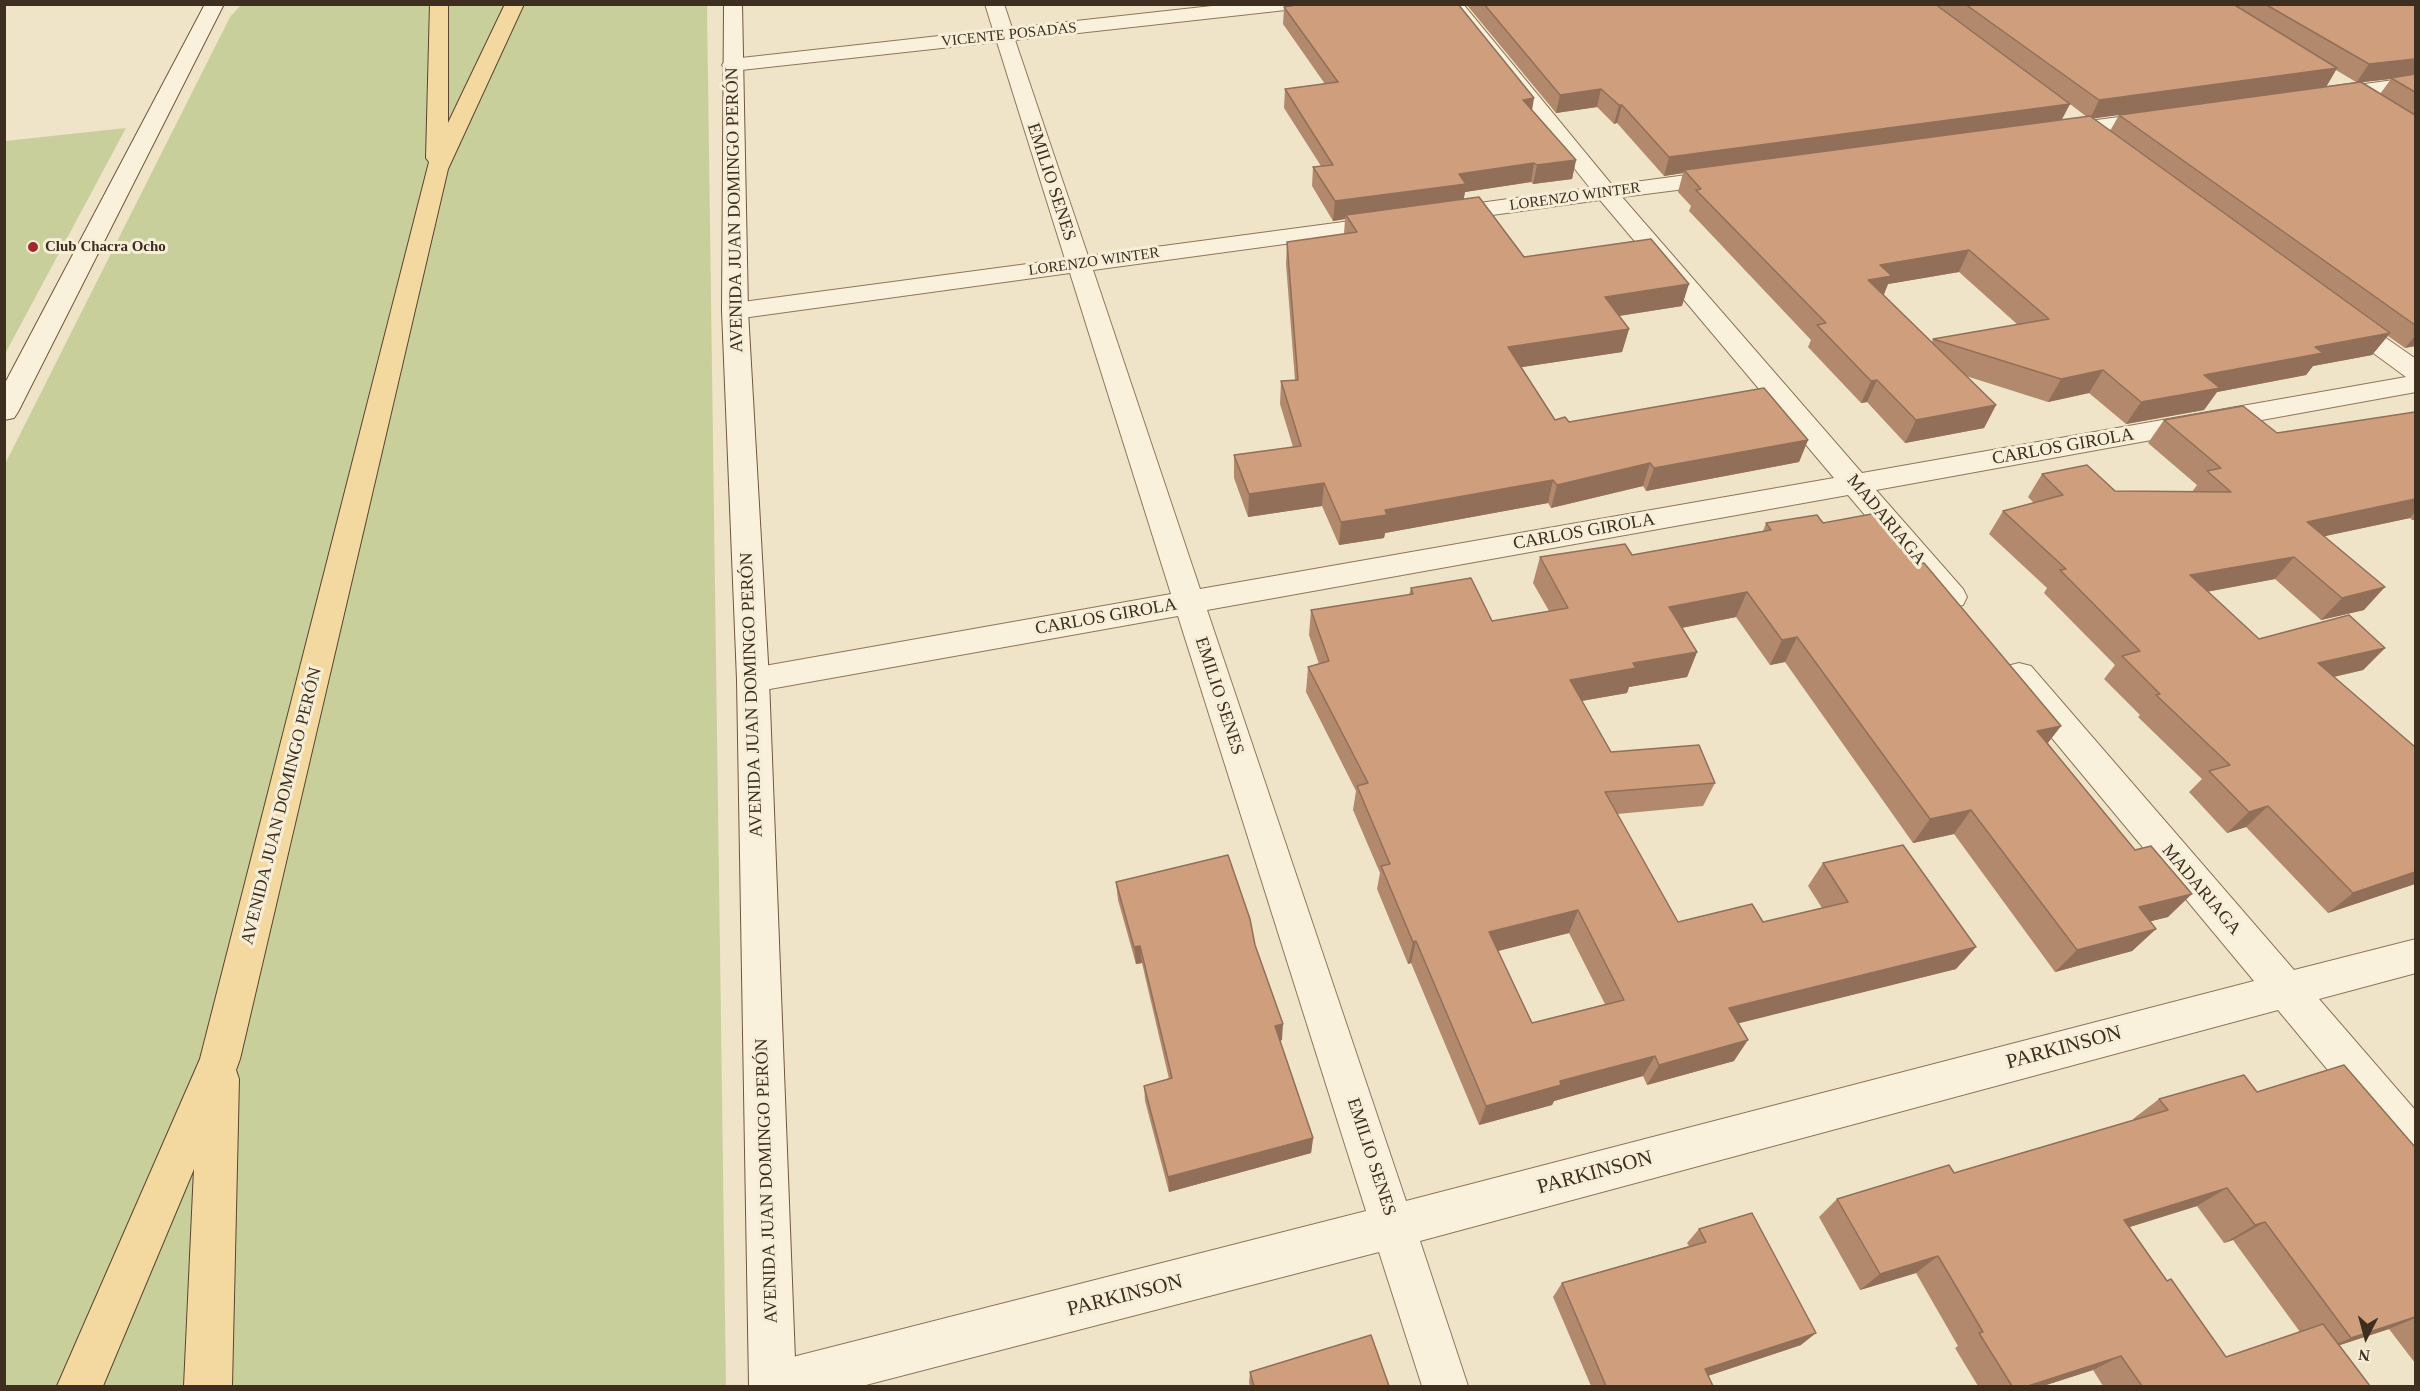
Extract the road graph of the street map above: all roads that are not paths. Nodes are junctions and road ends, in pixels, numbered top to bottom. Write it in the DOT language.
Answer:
graph roads {
  1 [pos="215,4"];
  2 [pos="439,4"];
  3 [pos="515,4"];
  4 [pos="733,4"];
  5 [pos="994,4"];
  6 [pos="1286,4"];
  7 [pos="1453,4"];
  8 [pos="1004,36"];
  9 [pos="732,65"];
  10 [pos="2323,74"];
  11 [pos="2415,83"];
  12 [pos="2352,92"];
  13 [pos="2305,98"];
  14 [pos="2054,108"];
  15 [pos="2379,108"];
  16 [pos="2176,115"];
  17 [pos="2082,128"];
  18 [pos="2034,135"];
  19 [pos="2111,149"];
  20 [pos="437,169"];
  21 [pos="1749,173"];
  22 [pos="1606,193"];
  23 [pos="1078,265"];
  24 [pos="2330,310"];
  25 [pos="735,312"];
  26 [pos="2415,372"];
  27 [pos="2415,384"];
  28 [pos="7,402"];
  29 [pos="1856,484"];
  30 [pos="1189,602"];
  31 [pos="1971,619"];
  32 [pos="2002,655"];
  33 [pos="753,680"];
  34 [pos="2415,956"];
  35 [pos="2286,989"];
  36 [pos="220,1059"];
  37 [pos="2415,1143"];
  38 [pos="1393,1226"];
  39 [pos="80,1386"];
  40 [pos="208,1386"];
  41 [pos="773,1386"];
  42 [pos="1445,1386"];
  1 -- 28 [label="street"];
  2 -- 20 [label="main road, AVENIDA JUAN DOMINGO PERÓN"];
  3 -- 20 [label="main road, AVENIDA JUAN DOMINGO PERÓN"];
  4 -- 9 [label="street, AVENIDA JUAN DOMINGO PERÓN"];
  5 -- 8 [label="street, EMILIO SENES"];
  6 -- 8 [label="street, VICENTE POSADAS"];
  7 -- 22 [label="street, MADARIAGA"];
  8 -- 9 [label="street, VICENTE POSADAS"];
  8 -- 23 [label="street, EMILIO SENES"];
  9 -- 25 [label="street, AVENIDA JUAN DOMINGO PERÓN"];
  10 -- 12 [label="street"];
  11 -- 12 [label="street"];
  12 -- 13 [label="street"];
  12 -- 15 [label="street"];
  14 -- 17 [label="street"];
  16 -- 17 [label="street"];
  17 -- 18 [label="street"];
  17 -- 19 [label="street"];
  20 -- 36 [label="main road, AVENIDA JUAN DOMINGO PERÓN"];
  21 -- 22 [label="street, LORENZO WINTER"];
  22 -- 23 [label="street, LORENZO WINTER"];
  22 -- 29 [label="street, MADARIAGA"];
  23 -- 25 [label="street, LORENZO WINTER"];
  23 -- 30 [label="street, EMILIO SENES"];
  24 -- 26 [label="street"];
  25 -- 33 [label="street, AVENIDA JUAN DOMINGO PERÓN"];
  27 -- 29 [label="street, CARLOS GIROLA"];
  29 -- 30 [label="street, CARLOS GIROLA"];
  29 -- 31 [label="street, MADARIAGA"];
  30 -- 33 [label="street, CARLOS GIROLA"];
  30 -- 38 [label="street, EMILIO SENES"];
  32 -- 35 [label="street, MADARIAGA"];
  33 -- 41 [label="street, AVENIDA JUAN DOMINGO PERÓN"];
  34 -- 35 [label="street, PARKINSON"];
  35 -- 37 [label="street, MADARIAGA"];
  35 -- 38 [label="street, PARKINSON"];
  36 -- 39 [label="main road, AVENIDA JUAN DOMINGO PERÓN"];
  36 -- 40 [label="main road, AVENIDA JUAN DOMINGO PERÓN"];
  38 -- 41 [label="street, PARKINSON"];
  38 -- 42 [label="street, EMILIO SENES"];
}
